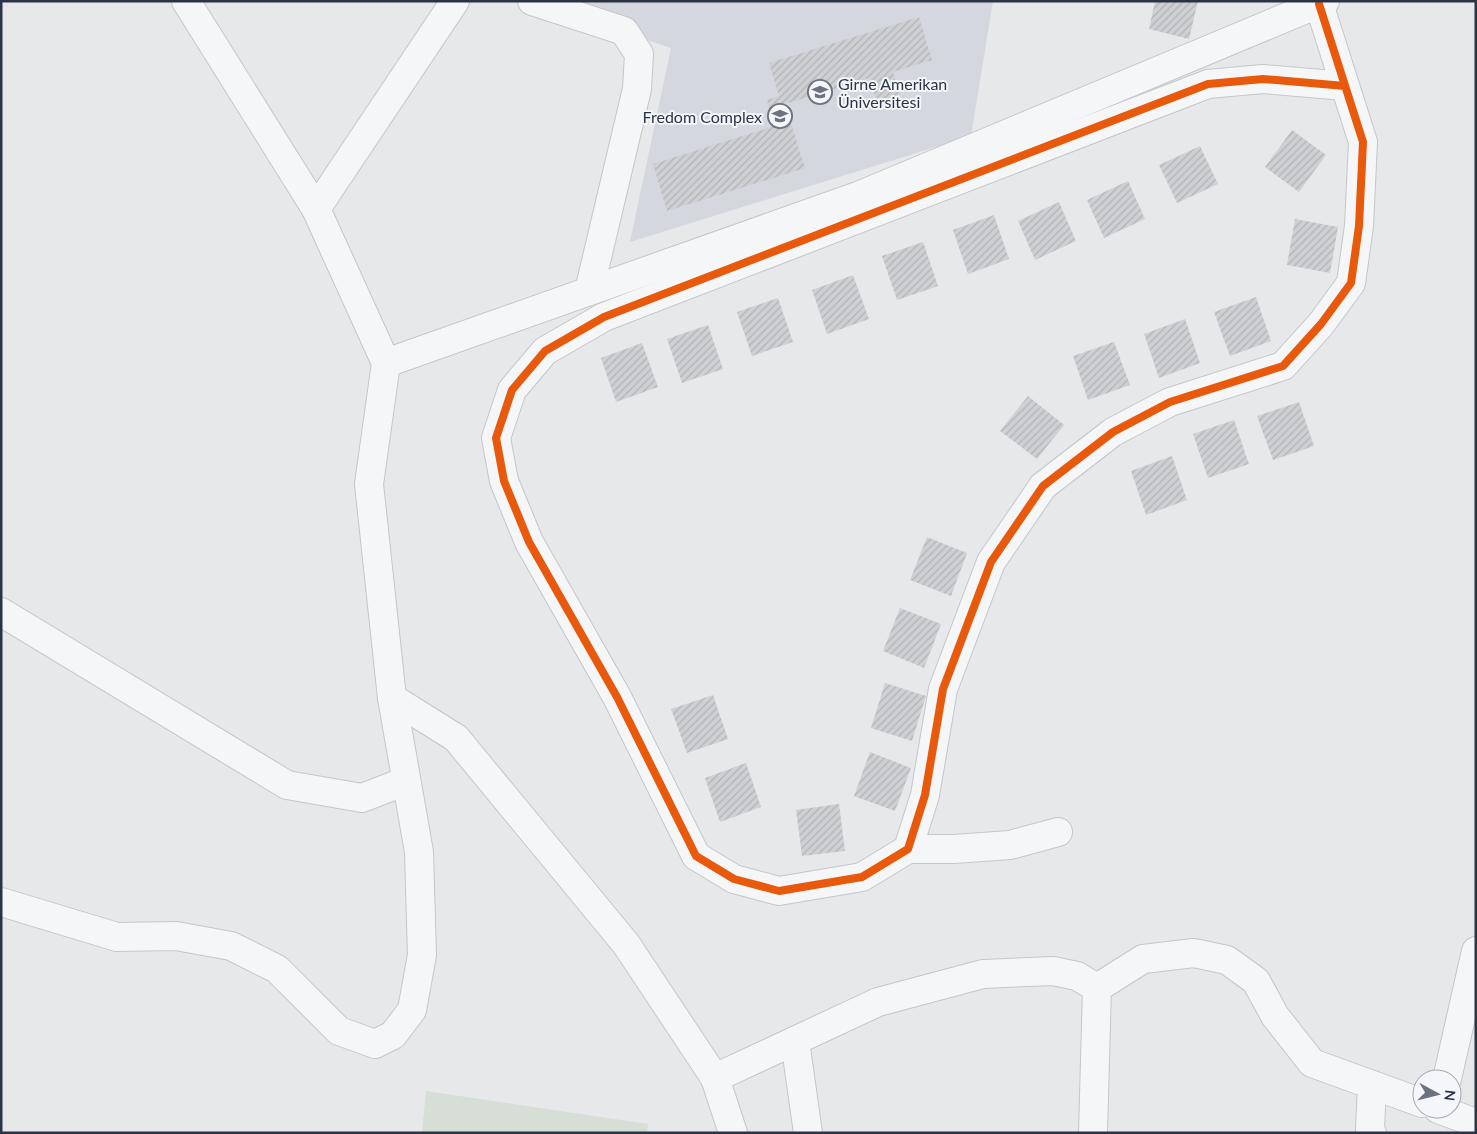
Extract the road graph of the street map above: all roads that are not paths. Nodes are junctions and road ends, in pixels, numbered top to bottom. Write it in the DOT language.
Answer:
graph roads {
  1 [pos="455,1"];
  2 [pos="532,1"];
  3 [pos="187,2"];
  4 [pos="1309,5"];
  5 [pos="1345,86"];
  6 [pos="316,209"];
  7 [pos="589,291"];
  8 [pos="386,363"];
  9 [pos="1,612"];
  10 [pos="392,698"];
  11 [pos="406,782"];
  12 [pos="1058,832"];
  13 [pos="908,849"];
  14 [pos="1,902"];
  15 [pos="1476,951"];
  16 [pos="1097,988"];
  17 [pos="795,1041"];
  18 [pos="1449,1069"];
  19 [pos="715,1078"];
  20 [pos="1372,1085"];
  21 [pos="1412,1100"];
  22 [pos="1462,1118"];
  23 [pos="1476,1123"];
  24 [pos="733,1133"];
  25 [pos="808,1133"];
  26 [pos="1093,1133"];
  27 [pos="1372,1133"];
  1 -- 6 [label="street"];
  2 -- 7 [label="street"];
  3 -- 6 [label="street"];
  4 -- 5 [label="street"];
  4 -- 7 [label="street"];
  5 -- 13 [label="street"];
  5 -- 13 [label="street"];
  6 -- 8 [label="street"];
  7 -- 8 [label="street"];
  8 -- 10 [label="street"];
  9 -- 11 [label="street"];
  10 -- 11 [label="street"];
  10 -- 19 [label="street"];
  11 -- 14 [label="street"];
  12 -- 13 [label="street"];
  15 -- 18 [label="street"];
  16 -- 17 [label="street"];
  16 -- 20 [label="street"];
  16 -- 26 [label="street"];
  17 -- 19 [label="street"];
  17 -- 25 [label="street"];
  19 -- 24 [label="street"];
  20 -- 21 [label="street"];
  20 -- 27 [label="street"];
  22 -- 23 [label="street"];
}
